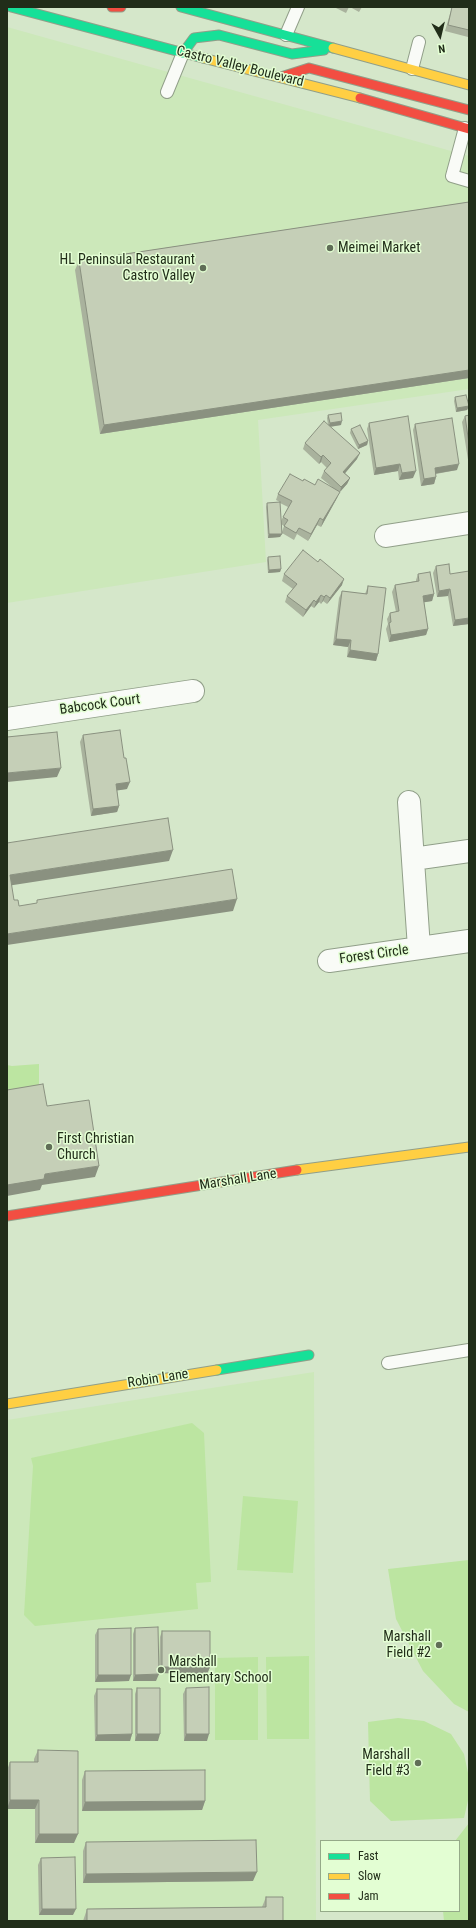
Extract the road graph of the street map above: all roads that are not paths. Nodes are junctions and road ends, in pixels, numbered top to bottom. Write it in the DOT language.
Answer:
graph roads {
  1 [pos="11,7"];
  2 [pos="112,7"];
  3 [pos="121,7"];
  4 [pos="182,7"];
  5 [pos="233,7"];
  6 [pos="298,7"];
  7 [pos="229,20"];
  8 [pos="286,35"];
  9 [pos="419,42"];
  10 [pos="335,48"];
  11 [pos="183,53"];
  12 [pos="412,69"];
  13 [pos="280,77"];
  14 [pos="469,85"];
  15 [pos="167,92"];
  16 [pos="469,110"];
  17 [pos="467,128"];
  18 [pos="469,181"];
  19 [pos="469,524"];
  20 [pos="386,536"];
  21 [pos="193,691"];
  22 [pos="7,719"];
  23 [pos="409,802"];
  24 [pos="469,850"];
  25 [pos="413,859"];
  26 [pos="469,941"];
  27 [pos="419,948"];
  28 [pos="329,962"];
  29 [pos="469,1147"];
  30 [pos="7,1216"];
  31 [pos="469,1350"];
  32 [pos="310,1355"];
  33 [pos="388,1363"];
  34 [pos="7,1404"];
  1 -- 11 [label="main road, Castro Valley Boulevard"];
  2 -- 3 [label="main road"];
  4 -- 7 [label="main road"];
  5 -- 7 [label="lane"];
  6 -- 8 [label="lane"];
  7 -- 8 [label="main road"];
  8 -- 10 [label="main road"];
  9 -- 12 [label="lane"];
  10 -- 11 [label="main road"];
  10 -- 12 [label="main road"];
  11 -- 13 [label="main road, Castro Valley Boulevard"];
  11 -- 15 [label="lane"];
  12 -- 14 [label="main road"];
  13 -- 16 [label="main road"];
  13 -- 17 [label="main road, Castro Valley Boulevard"];
  17 -- 18 [label="lane"];
  19 -- 20 [label="street"];
  21 -- 22 [label="street, Babcock Court"];
  23 -- 25 [label="street, Forest Circle"];
  24 -- 25 [label="street"];
  25 -- 27 [label="street, Forest Circle"];
  26 -- 27 [label="street, Forest Circle"];
  27 -- 28 [label="street, Forest Circle"];
  29 -- 30 [label="main road, Marshall Lane"];
  31 -- 33 [label="lane"];
  32 -- 34 [label="main road, Robin Lane"];
}
